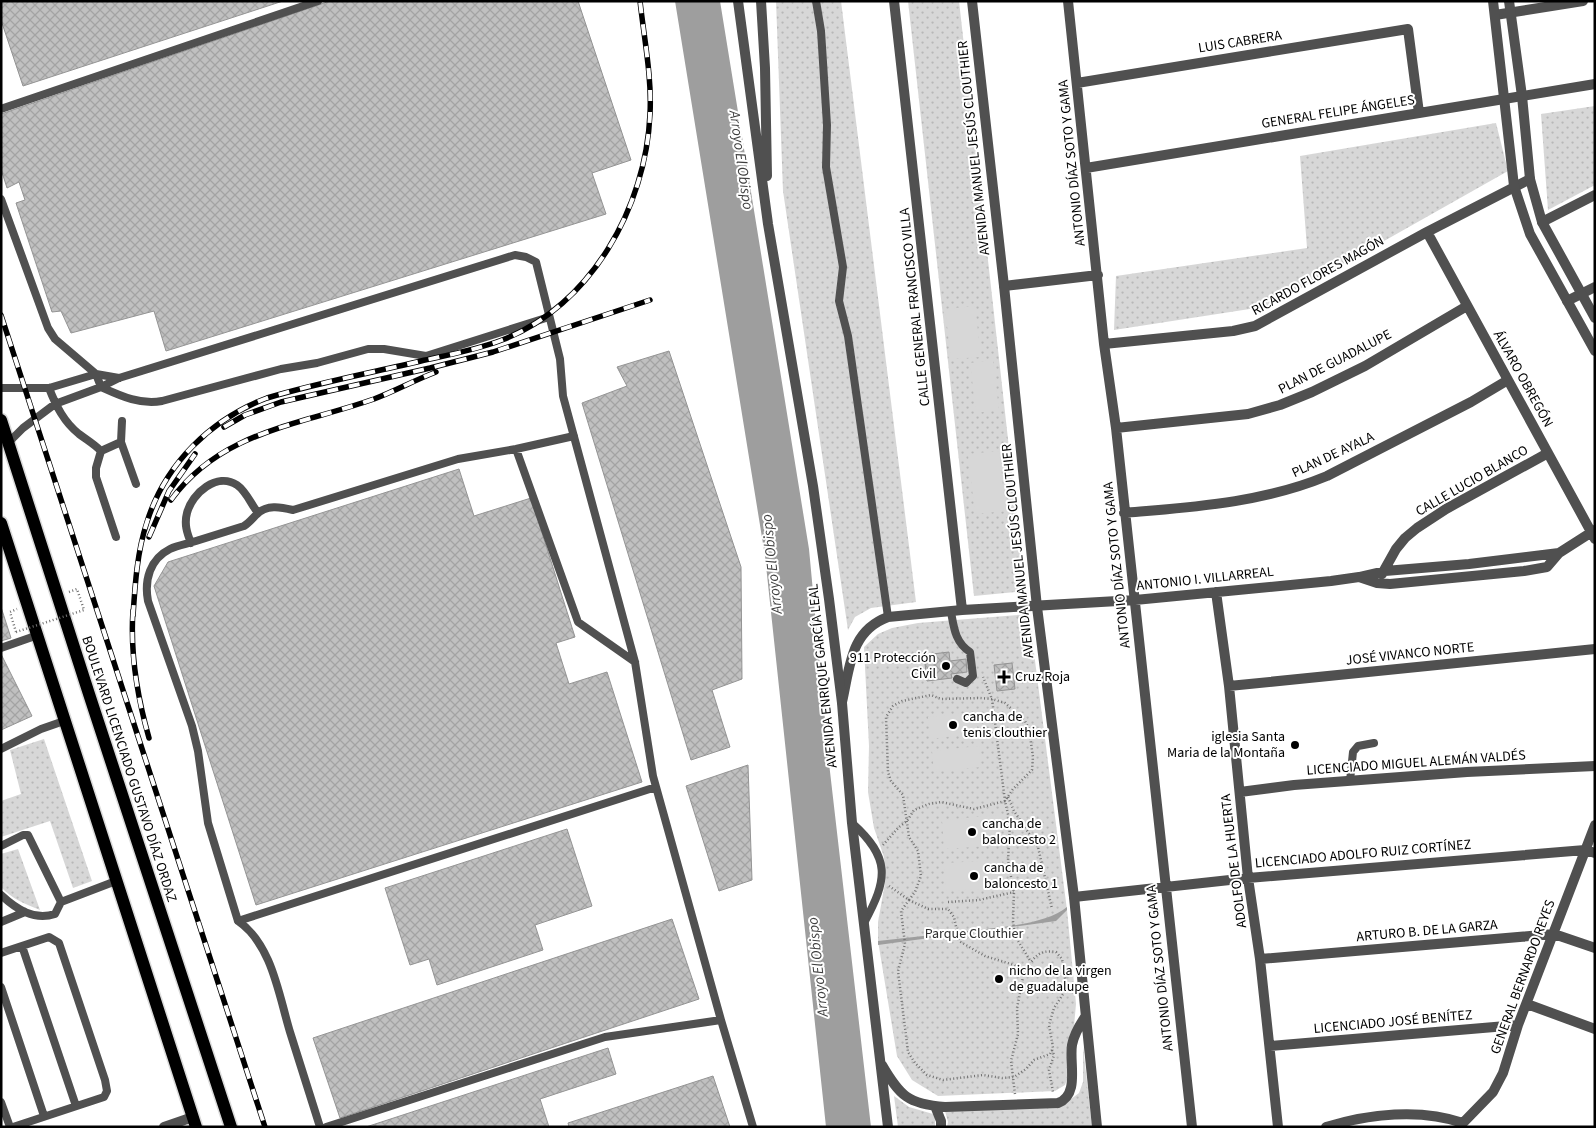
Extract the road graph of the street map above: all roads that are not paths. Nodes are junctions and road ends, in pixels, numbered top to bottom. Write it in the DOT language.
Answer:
graph roads {
  1 [pos="318,1"];
  2 [pos="738,1"];
  3 [pos="761,1"];
  4 [pos="816,1"];
  5 [pos="894,1"];
  6 [pos="972,1"];
  7 [pos="1068,1"];
  8 [pos="1493,1"];
  9 [pos="1509,1"];
  10 [pos="1583,1"];
  11 [pos="1511,13"];
  12 [pos="1495,15"];
  13 [pos="1077,83"];
  14 [pos="1595,84"];
  15 [pos="1522,96"];
  16 [pos="1504,98"];
  17 [pos="1,109"];
  18 [pos="1419,112"];
  19 [pos="1086,168"];
  20 [pos="1530,179"];
  21 [pos="1514,186"];
  22 [pos="1595,195"];
  23 [pos="1,199"];
  24 [pos="1542,222"];
  25 [pos="768,224"];
  26 [pos="1427,232"];
  27 [pos="1098,275"];
  28 [pos="1004,286"];
  29 [pos="1595,287"];
  30 [pos="1582,294"];
  31 [pos="1567,301"];
  32 [pos="1467,306"];
  33 [pos="550,317"];
  34 [pos="1595,318"];
  35 [pos="1104,344"];
  36 [pos="1595,351"];
  37 [pos="96,374"];
  38 [pos="118,378"];
  39 [pos="1508,380"];
  40 [pos="101,387"];
  41 [pos="1,388"];
  42 [pos="49,388"];
  43 [pos="55,404"];
  44 [pos="1,420"];
  45 [pos="122,421"];
  46 [pos="1116,428"];
  47 [pos="574,436"];
  48 [pos="9,442"];
  49 [pos="121,442"];
  50 [pos="516,449"];
  51 [pos="101,451"];
  52 [pos="1548,453"];
  53 [pos="136,484"];
  54 [pos="1124,512"];
  55 [pos="258,513"];
  56 [pos="1,523"];
  57 [pos="1594,534"];
  58 [pos="116,537"];
  59 [pos="191,543"];
  60 [pos="1559,553"];
  61 [pos="1384,570"];
  62 [pos="1359,577"];
  63 [pos="1377,583"];
  64 [pos="1216,592"];
  65 [pos="1135,600"];
  66 [pos="1037,607"];
  67 [pos="962,610"];
  68 [pos="950,612"];
  69 [pos="888,617"];
  70 [pos="38,635"];
  71 [pos="1,648"];
  72 [pos="1595,649"];
  73 [pos="635,662"];
  74 [pos="957,679"];
  75 [pos="1229,686"];
  76 [pos="842,703"];
  77 [pos="64,721"];
  78 [pos="1374,743"];
  79 [pos="1,749"];
  80 [pos="1595,766"];
  81 [pos="1350,781"];
  82 [pos="656,787"];
  83 [pos="1240,792"];
  84 [pos="852,823"];
  85 [pos="1595,825"];
  86 [pos="1,846"];
  87 [pos="1590,852"];
  88 [pos="1248,878"];
  89 [pos="116,881"];
  90 [pos="1164,887"];
  91 [pos="1,895"];
  92 [pos="1074,897"];
  93 [pos="61,902"];
  94 [pos="25,912"];
  95 [pos="238,921"];
  96 [pos="1,922"];
  97 [pos="864,923"];
  98 [pos="1554,934"];
  99 [pos="22,946"];
  100 [pos="1595,948"];
  101 [pos="1,952"];
  102 [pos="1260,959"];
  103 [pos="1,987"];
  104 [pos="1527,1004"];
  105 [pos="1085,1017"];
  106 [pos="721,1020"];
  107 [pos="1518,1025"];
  108 [pos="1595,1029"];
  109 [pos="1270,1046"];
  110 [pos="879,1060"];
  111 [pos="1,1102"];
  112 [pos="76,1106"];
  113 [pos="935,1106"];
  114 [pos="44,1116"];
  115 [pos="195,1122"];
  116 [pos="1461,1125"];
  117 [pos="11,1127"];
  118 [pos="164,1127"];
  119 [pos="231,1127"];
  120 [pos="320,1127"];
  121 [pos="326,1127"];
  122 [pos="753,1127"];
  123 [pos="888,1127"];
  124 [pos="941,1127"];
  125 [pos="1097,1127"];
  126 [pos="1192,1127"];
  127 [pos="1278,1127"];
  128 [pos="1326,1127"];
  1 -- 17 [label="lane"];
  2 -- 25 [label="street"];
  3 -- 25 [label="street"];
  4 -- 69 [label="lane"];
  5 -- 67 [label="street, CALLE GENERAL FRANCISCO VILLA"];
  6 -- 28 [label="street, AVENIDA MANUEL JESÚS CLOUTHIER"];
  7 -- 13 [label="street, ANTONIO DÍAZ SOTO Y GAMA"];
  8 -- 12 [label="street"];
  9 -- 11 [label="street"];
  10 -- 11 [label="street"];
  11 -- 12 [label="street"];
  11 -- 15 [label="street"];
  12 -- 16 [label="street"];
  13 -- 18 [label="street, LUIS CABRERA"];
  13 -- 19 [label="street, ANTONIO DÍAZ SOTO Y GAMA"];
  14 -- 15 [label="street, GENERAL FELIPE ÁNGELES"];
  15 -- 16 [label="street, GENERAL FELIPE ÁNGELES"];
  15 -- 20 [label="street"];
  16 -- 18 [label="street, GENERAL FELIPE ÁNGELES"];
  16 -- 21 [label="street"];
  18 -- 19 [label="street, GENERAL FELIPE ÁNGELES"];
  19 -- 27 [label="street, ANTONIO DÍAZ SOTO Y GAMA"];
  20 -- 21 [label="street, RICARDO FLORES MAGÓN"];
  20 -- 24 [label="street"];
  21 -- 26 [label="street, RICARDO FLORES MAGÓN"];
  21 -- 31 [label="street"];
  22 -- 24 [label="street"];
  23 -- 37 [label="lane"];
  24 -- 30 [label="street"];
  25 -- 76 [label="street, AVENIDA ENRIQUE GARCÍA LEAL"];
  26 -- 32 [label="street, ÁLVARO OBREGÓN"];
  26 -- 35 [label="street, RICARDO FLORES MAGÓN"];
  27 -- 28 [label="street"];
  27 -- 35 [label="street, ANTONIO DÍAZ SOTO Y GAMA"];
  28 -- 66 [label="street, AVENIDA MANUEL JESÚS CLOUTHIER"];
  29 -- 30 [label="street"];
  30 -- 31 [label="street"];
  30 -- 34 [label="street"];
  31 -- 36 [label="street"];
  32 -- 39 [label="street, ÁLVARO OBREGÓN"];
  32 -- 46 [label="street, PLAN DE GUADALUPE"];
  33 -- 38 [label="lane"];
  33 -- 40 [label="lane"];
  33 -- 47 [label="lane"];
  35 -- 46 [label="street, ANTONIO DÍAZ SOTO Y GAMA"];
  37 -- 38 [label="lane"];
  37 -- 40 [label="lane"];
  37 -- 42 [label="lane"];
  38 -- 40 [label="lane"];
  39 -- 52 [label="street, ÁLVARO OBREGÓN"];
  39 -- 54 [label="street, PLAN DE AYALA"];
  40 -- 43 [label="lane"];
  41 -- 42 [label="lane"];
  42 -- 43 [label="lane"];
  43 -- 48 [label="lane"];
  43 -- 51 [label="lane"];
  44 -- 48 [label="main road, BOULEVARD LICENCIADO GUSTAVO DÍAZ ORDAZ"];
  45 -- 49 [label="lane"];
  46 -- 54 [label="street, ANTONIO DÍAZ SOTO Y GAMA"];
  47 -- 50 [label="lane"];
  47 -- 73 [label="lane"];
  48 -- 119 [label="main road, BOULEVARD LICENCIADO GUSTAVO DÍAZ ORDAZ"];
  49 -- 51 [label="lane"];
  49 -- 53 [label="lane"];
  50 -- 55 [label="lane"];
  50 -- 73 [label="lane"];
  51 -- 58 [label="lane"];
  52 -- 57 [label="street, ÁLVARO OBREGÓN"];
  52 -- 61 [label="street, CALLE LUCIO BLANCO"];
  54 -- 65 [label="street, ANTONIO DÍAZ SOTO Y GAMA"];
  55 -- 59 [label="lane"];
  55 -- 59 [label="lane"];
  56 -- 70 [label="main road"];
  57 -- 60 [label="street, ANTONIO I. VILLARREAL"];
  59 -- 95 [label="lane"];
  60 -- 61 [label="street, ANTONIO I. VILLARREAL"];
  60 -- 63 [label="street, ANTONIO I. VILLARREAL"];
  61 -- 62 [label="street, ANTONIO I. VILLARREAL"];
  61 -- 63 [label="street, CALLE LUCIO BLANCO"];
  62 -- 63 [label="street, ANTONIO I. VILLARREAL"];
  62 -- 64 [label="street, ANTONIO I. VILLARREAL"];
  64 -- 65 [label="street, ANTONIO I. VILLARREAL"];
  64 -- 75 [label="street, ADOLFO DE LA HUERTA"];
  65 -- 66 [label="street, ANTONIO I. VILLARREAL"];
  65 -- 90 [label="street, ANTONIO DÍAZ SOTO Y GAMA"];
  66 -- 67 [label="street, ANTONIO I. VILLARREAL"];
  66 -- 92 [label="street, AVENIDA MANUEL JESÚS CLOUTHIER"];
  67 -- 68 [label="street, ANTONIO I. VILLARREAL"];
  68 -- 69 [label="street, ANTONIO I. VILLARREAL"];
  68 -- 74 [label="lane"];
  69 -- 76 [label="street, ANTONIO I. VILLARREAL"];
  70 -- 71 [label="lane"];
  70 -- 77 [label="main road"];
  72 -- 75 [label="street, JOSÉ VIVANCO NORTE"];
  73 -- 82 [label="lane"];
  75 -- 83 [label="street, ADOLFO DE LA HUERTA"];
  76 -- 84 [label="street, AVENIDA ENRIQUE GARCÍA LEAL"];
  77 -- 79 [label="lane"];
  77 -- 89 [label="main road"];
  78 -- 81 [label="lane"];
  80 -- 81 [label="street, LICENCIADO MIGUEL ALEMÁN VALDÉS"];
  81 -- 83 [label="street, LICENCIADO MIGUEL ALEMÁN VALDÉS"];
  82 -- 95 [label="lane"];
  82 -- 106 [label="lane"];
  83 -- 88 [label="street, ADOLFO DE LA HUERTA"];
  84 -- 97 [label="street, AVENIDA ENRIQUE GARCÍA LEAL"];
  84 -- 97 [label="lane"];
  85 -- 87 [label="street, GENERAL BERNARDO REYES"];
  86 -- 93 [label="lane"];
  87 -- 88 [label="street, LICENCIADO ADOLFO RUIZ CORTÍNEZ"];
  87 -- 98 [label="street, GENERAL BERNARDO REYES"];
  88 -- 90 [label="street, LICENCIADO ADOLFO RUIZ CORTÍNEZ"];
  88 -- 102 [label="street, ADOLFO DE LA HUERTA"];
  89 -- 93 [label="lane"];
  89 -- 115 [label="main road"];
  90 -- 92 [label="street, LICENCIADO ADOLFO RUIZ CORTÍNEZ"];
  90 -- 126 [label="street, ANTONIO DÍAZ SOTO Y GAMA"];
  91 -- 94 [label="lane"];
  92 -- 105 [label="street, AVENIDA MANUEL JESÚS CLOUTHIER"];
  93 -- 94 [label="lane"];
  94 -- 96 [label="lane"];
  95 -- 120 [label="lane"];
  97 -- 110 [label="street, AVENIDA ENRIQUE GARCÍA LEAL"];
  98 -- 100 [label="street, ARTURO B. DE LA GARZA"];
  98 -- 102 [label="street, ARTURO B. DE LA GARZA"];
  98 -- 104 [label="street, GENERAL BERNARDO REYES"];
  99 -- 101 [label="lane"];
  99 -- 112 [label="lane"];
  99 -- 112 [label="lane"];
  102 -- 109 [label="street, ADOLFO DE LA HUERTA"];
  103 -- 114 [label="lane"];
  104 -- 107 [label="street, GENERAL BERNARDO REYES"];
  104 -- 108 [label="street"];
  105 -- 113 [label="street"];
  105 -- 125 [label="street, AVENIDA MANUEL JESÚS CLOUTHIER"];
  106 -- 121 [label="lane"];
  106 -- 122 [label="lane"];
  107 -- 109 [label="street, LICENCIADO JOSÉ BENÍTEZ"];
  107 -- 116 [label="street, GENERAL BERNARDO REYES"];
  109 -- 127 [label="street, ADOLFO DE LA HUERTA"];
  110 -- 113 [label="street"];
  110 -- 123 [label="street, AVENIDA ENRIQUE GARCÍA LEAL"];
  111 -- 117 [label="lane"];
  112 -- 114 [label="lane"];
  113 -- 124 [label="street"];
  114 -- 117 [label="lane"];
  115 -- 118 [label="street"];
  116 -- 128 [label="street"];
}
